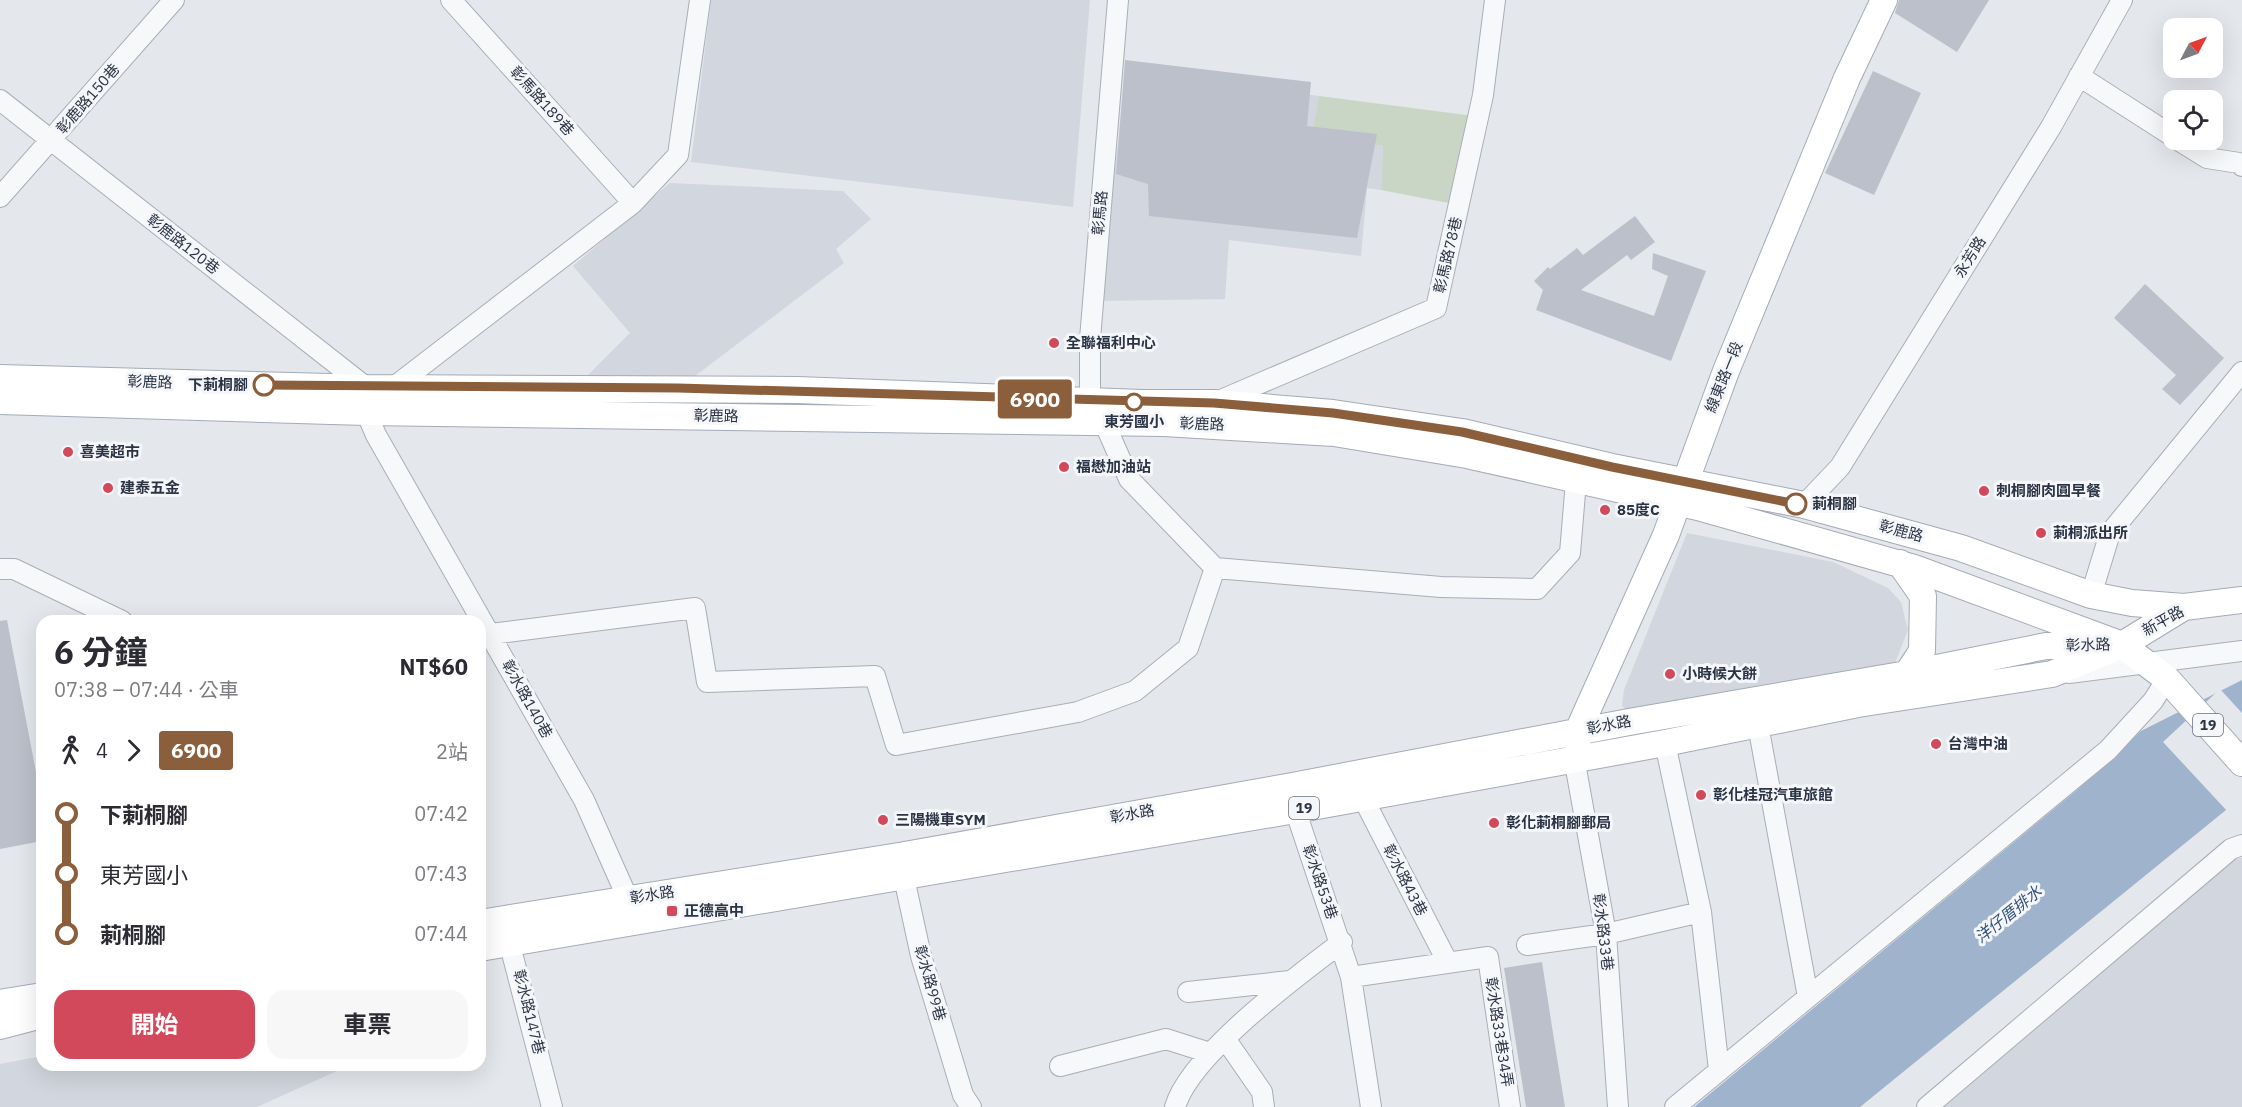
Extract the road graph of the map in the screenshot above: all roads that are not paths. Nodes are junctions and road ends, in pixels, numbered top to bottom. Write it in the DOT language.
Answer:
graph roads {
  1 [pos="174,0"];
  2 [pos="451,0"];
  3 [pos="700,0"];
  4 [pos="1118,0"];
  5 [pos="1495,0"];
  6 [pos="1884,0"];
  7 [pos="2122,0"];
  8 [pos="2079,76"];
  9 [pos="0,100"];
  10 [pos="2163,130"];
  11 [pos="52,141"];
  12 [pos="2194,150"];
  13 [pos="2242,166"];
  14 [pos="0,197"];
  15 [pos="633,203"];
  16 [pos="2242,372"];
  17 [pos="0,378"];
  18 [pos="394,387"];
  19 [pos="660,388"];
  20 [pos="797,390"];
  21 [pos="367,400"];
  22 [pos="0,401"];
  23 [pos="1214,403"];
  24 [pos="1097,411"];
  25 [pos="661,415"];
  26 [pos="796,418"];
  27 [pos="1576,481"];
  28 [pos="1680,493"];
  29 [pos="1804,506"];
  30 [pos="1900,563"];
  31 [pos="1215,568"];
  32 [pos="0,569"];
  33 [pos="2091,594"];
  34 [pos="2242,600"];
  35 [pos="2184,608"];
  36 [pos="110,615"];
  37 [pos="480,615"];
  38 [pos="486,625"];
  39 [pos="491,634"];
  40 [pos="2122,645"];
  41 [pos="2242,651"];
  42 [pos="2146,664"];
  43 [pos="1907,674"];
  44 [pos="2052,675"];
  45 [pos="2170,683"];
  46 [pos="1758,724"];
  47 [pos="1578,731"];
  48 [pos="1665,743"];
  49 [pos="1574,758"];
  50 [pos="2242,764"];
  51 [pos="1291,798"];
  52 [pos="1363,798"];
  53 [pos="2242,845"];
  54 [pos="901,867"];
  55 [pos="629,910"];
  56 [pos="1701,912"];
  57 [pos="491,921"];
  58 [pos="1606,934"];
  59 [pos="1342,942"];
  60 [pos="512,944"];
  61 [pos="1527,945"];
  62 [pos="486,947"];
  63 [pos="1448,963"];
  64 [pos="1351,977"];
  65 [pos="1290,981"];
  66 [pos="1188,993"];
  67 [pos="36,997"];
  68 [pos="1808,997"];
  69 [pos="0,1003"];
  70 [pos="36,1017"];
  71 [pos="0,1026"];
  72 [pos="1226,1040"];
  73 [pos="1210,1053"];
  74 [pos="1060,1066"];
  75 [pos="1719,1070"];
  76 [pos="552,1107"];
  77 [pos="971,1107"];
  78 [pos="1174,1107"];
  79 [pos="1264,1107"];
  80 [pos="1371,1107"];
  81 [pos="1510,1107"];
  82 [pos="1618,1107"];
  83 [pos="1675,1107"];
  84 [pos="1927,1107"];
  1 -- 11 [label="street, 彰鹿路150巷"];
  2 -- 15 [label="street, 彰馬路189巷"];
  3 -- 15 [label="street"];
  4 -- 24 [label="street, 彰馬路"];
  5 -- 23 [label="street, 彰馬路78巷"];
  6 -- 28 [label="main road, 線東路一段"];
  7 -- 8 [label="street, 永芳路"];
  8 -- 10 [label="street"];
  8 -- 29 [label="street, 永芳路"];
  9 -- 11 [label="street, 彰鹿路120巷"];
  11 -- 14 [label="street, 彰鹿路150巷"];
  11 -- 21 [label="street, 彰鹿路120巷"];
  12 -- 13 [label="street"];
  15 -- 18 [label="street"];
  16 -- 33 [label="street"];
  17 -- 21 [label="main road, 彰鹿路"];
  18 -- 19 [label="main road, 彰鹿路"];
  18 -- 21 [label="main road, 彰鹿路"];
  19 -- 20 [label="main road, 彰鹿路"];
  19 -- 25 [label="main road"];
  20 -- 24 [label="main road, 彰鹿路"];
  20 -- 26 [label="main road"];
  21 -- 22 [label="main road, 彰鹿路"];
  21 -- 25 [label="main road, 彰鹿路"];
  21 -- 37 [label="street, 彰水路140巷"];
  23 -- 24 [label="main road, 彰鹿路"];
  23 -- 28 [label="main road, 彰鹿路"];
  24 -- 26 [label="main road, 彰鹿路"];
  24 -- 27 [label="main road, 彰鹿路"];
  24 -- 31 [label="street"];
  25 -- 26 [label="main road, 彰鹿路"];
  27 -- 28 [label="main road, 彰鹿路"];
  27 -- 31 [label="street"];
  28 -- 29 [label="main road, 彰鹿路"];
  28 -- 30 [label="main road, 彰鹿路"];
  28 -- 47 [label="main road, 線東路一段"];
  29 -- 33 [label="main road, 彰鹿路"];
  30 -- 40 [label="main road, 彰鹿路"];
  30 -- 43 [label="main road"];
  31 -- 39 [label="street"];
  32 -- 36 [label="street"];
  33 -- 35 [label="main road, 彰鹿路"];
  34 -- 35 [label="main road, 新平路 / 19"];
  35 -- 40 [label="main road, 新平路 / 19"];
  38 -- 39 [label="street, 彰水路140巷"];
  39 -- 55 [label="street, 彰水路140巷"];
  40 -- 42 [label="main road, 19"];
  40 -- 43 [label="main road, 彰水路 / 19"];
  40 -- 44 [label="main road, 彰水路 / 19"];
  41 -- 42 [label="street"];
  42 -- 44 [label="street"];
  42 -- 45 [label="main road, 19"];
  43 -- 47 [label="main road, 彰水路 / 19"];
  44 -- 46 [label="main road, 彰水路 / 19"];
  45 -- 50 [label="main road, 19"];
  45 -- 68 [label="street"];
  46 -- 48 [label="main road, 彰水路 / 19"];
  46 -- 68 [label="street"];
  47 -- 49 [label="main road, 線東路一段"];
  47 -- 51 [label="main road, 彰水路 / 19"];
  48 -- 49 [label="main road, 彰水路 / 19"];
  48 -- 56 [label="street"];
  49 -- 52 [label="main road, 彰水路 / 19"];
  49 -- 58 [label="street, 彰水路33巷"];
  51 -- 52 [label="main road, 彰水路 / 19"];
  51 -- 54 [label="main road, 彰水路 / 19"];
  51 -- 59 [label="street, 彰水路53巷"];
  52 -- 63 [label="street, 彰水路43巷"];
  53 -- 84 [label="street"];
  54 -- 55 [label="main road, 彰水路 / 19"];
  54 -- 77 [label="street, 彰水路99巷"];
  55 -- 57 [label="main road, 彰水路 / 19"];
  55 -- 60 [label="main road, 彰水路 / 19"];
  56 -- 58 [label="street"];
  56 -- 75 [label="street"];
  57 -- 60 [label="street, 彰水路147巷"];
  58 -- 61 [label="street"];
  58 -- 82 [label="street, 彰水路33巷"];
  59 -- 64 [label="street, 彰水路53巷"];
  59 -- 65 [label="street"];
  60 -- 62 [label="main road, 彰水路 / 19"];
  60 -- 76 [label="street, 彰水路147巷"];
  63 -- 64 [label="street"];
  63 -- 81 [label="street, 彰水路33巷34弄"];
  64 -- 80 [label="street, 彰水路53巷"];
  65 -- 66 [label="street"];
  65 -- 72 [label="street"];
  67 -- 69 [label="main road"];
  68 -- 75 [label="street"];
  70 -- 71 [label="main road"];
  72 -- 73 [label="street"];
  72 -- 79 [label="street"];
  73 -- 74 [label="street"];
  73 -- 78 [label="street"];
  75 -- 83 [label="street"];
}
